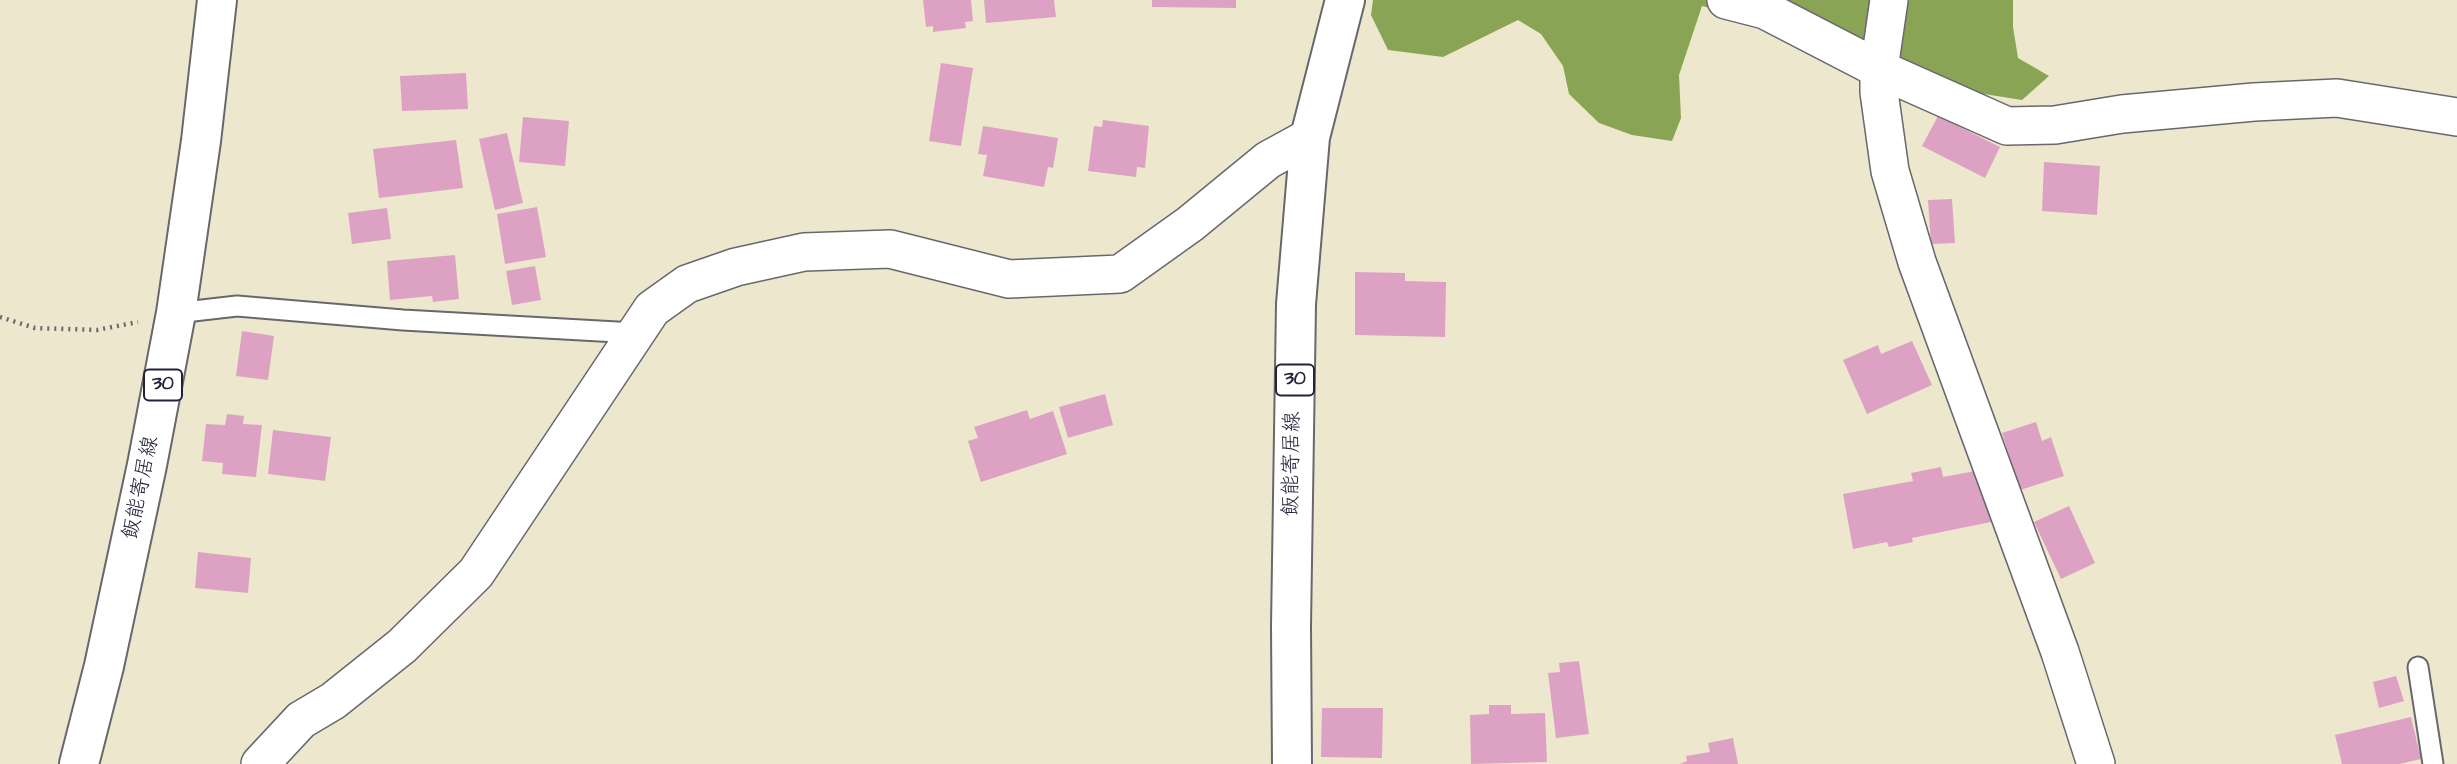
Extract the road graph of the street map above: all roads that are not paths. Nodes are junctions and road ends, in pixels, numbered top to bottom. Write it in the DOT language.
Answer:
graph roads {
  1 [pos="217,0"];
  2 [pos="1345,0"];
  3 [pos="1726,0"];
  4 [pos="1889,0"];
  5 [pos="1879,69"];
  6 [pos="2457,117"];
  7 [pos="1310,137"];
  8 [pos="176,313"];
  9 [pos="635,333"];
  10 [pos="2418,667"];
  11 [pos="79,764"];
  12 [pos="260,764"];
  13 [pos="1292,764"];
  14 [pos="2096,764"];
  15 [pos="2433,764"];
  1 -- 8 [label="main road, 飯能寄居線 / 30"];
  2 -- 7 [label="main road, 飯能寄居線 / 30"];
  3 -- 5 [label="street"];
  4 -- 5 [label="street"];
  5 -- 6 [label="street"];
  5 -- 14 [label="street"];
  7 -- 9 [label="street"];
  7 -- 13 [label="main road, 飯能寄居線 / 30"];
  8 -- 9 [label="lane"];
  8 -- 11 [label="main road, 飯能寄居線 / 30"];
  9 -- 12 [label="street"];
  10 -- 15 [label="lane"];
}
